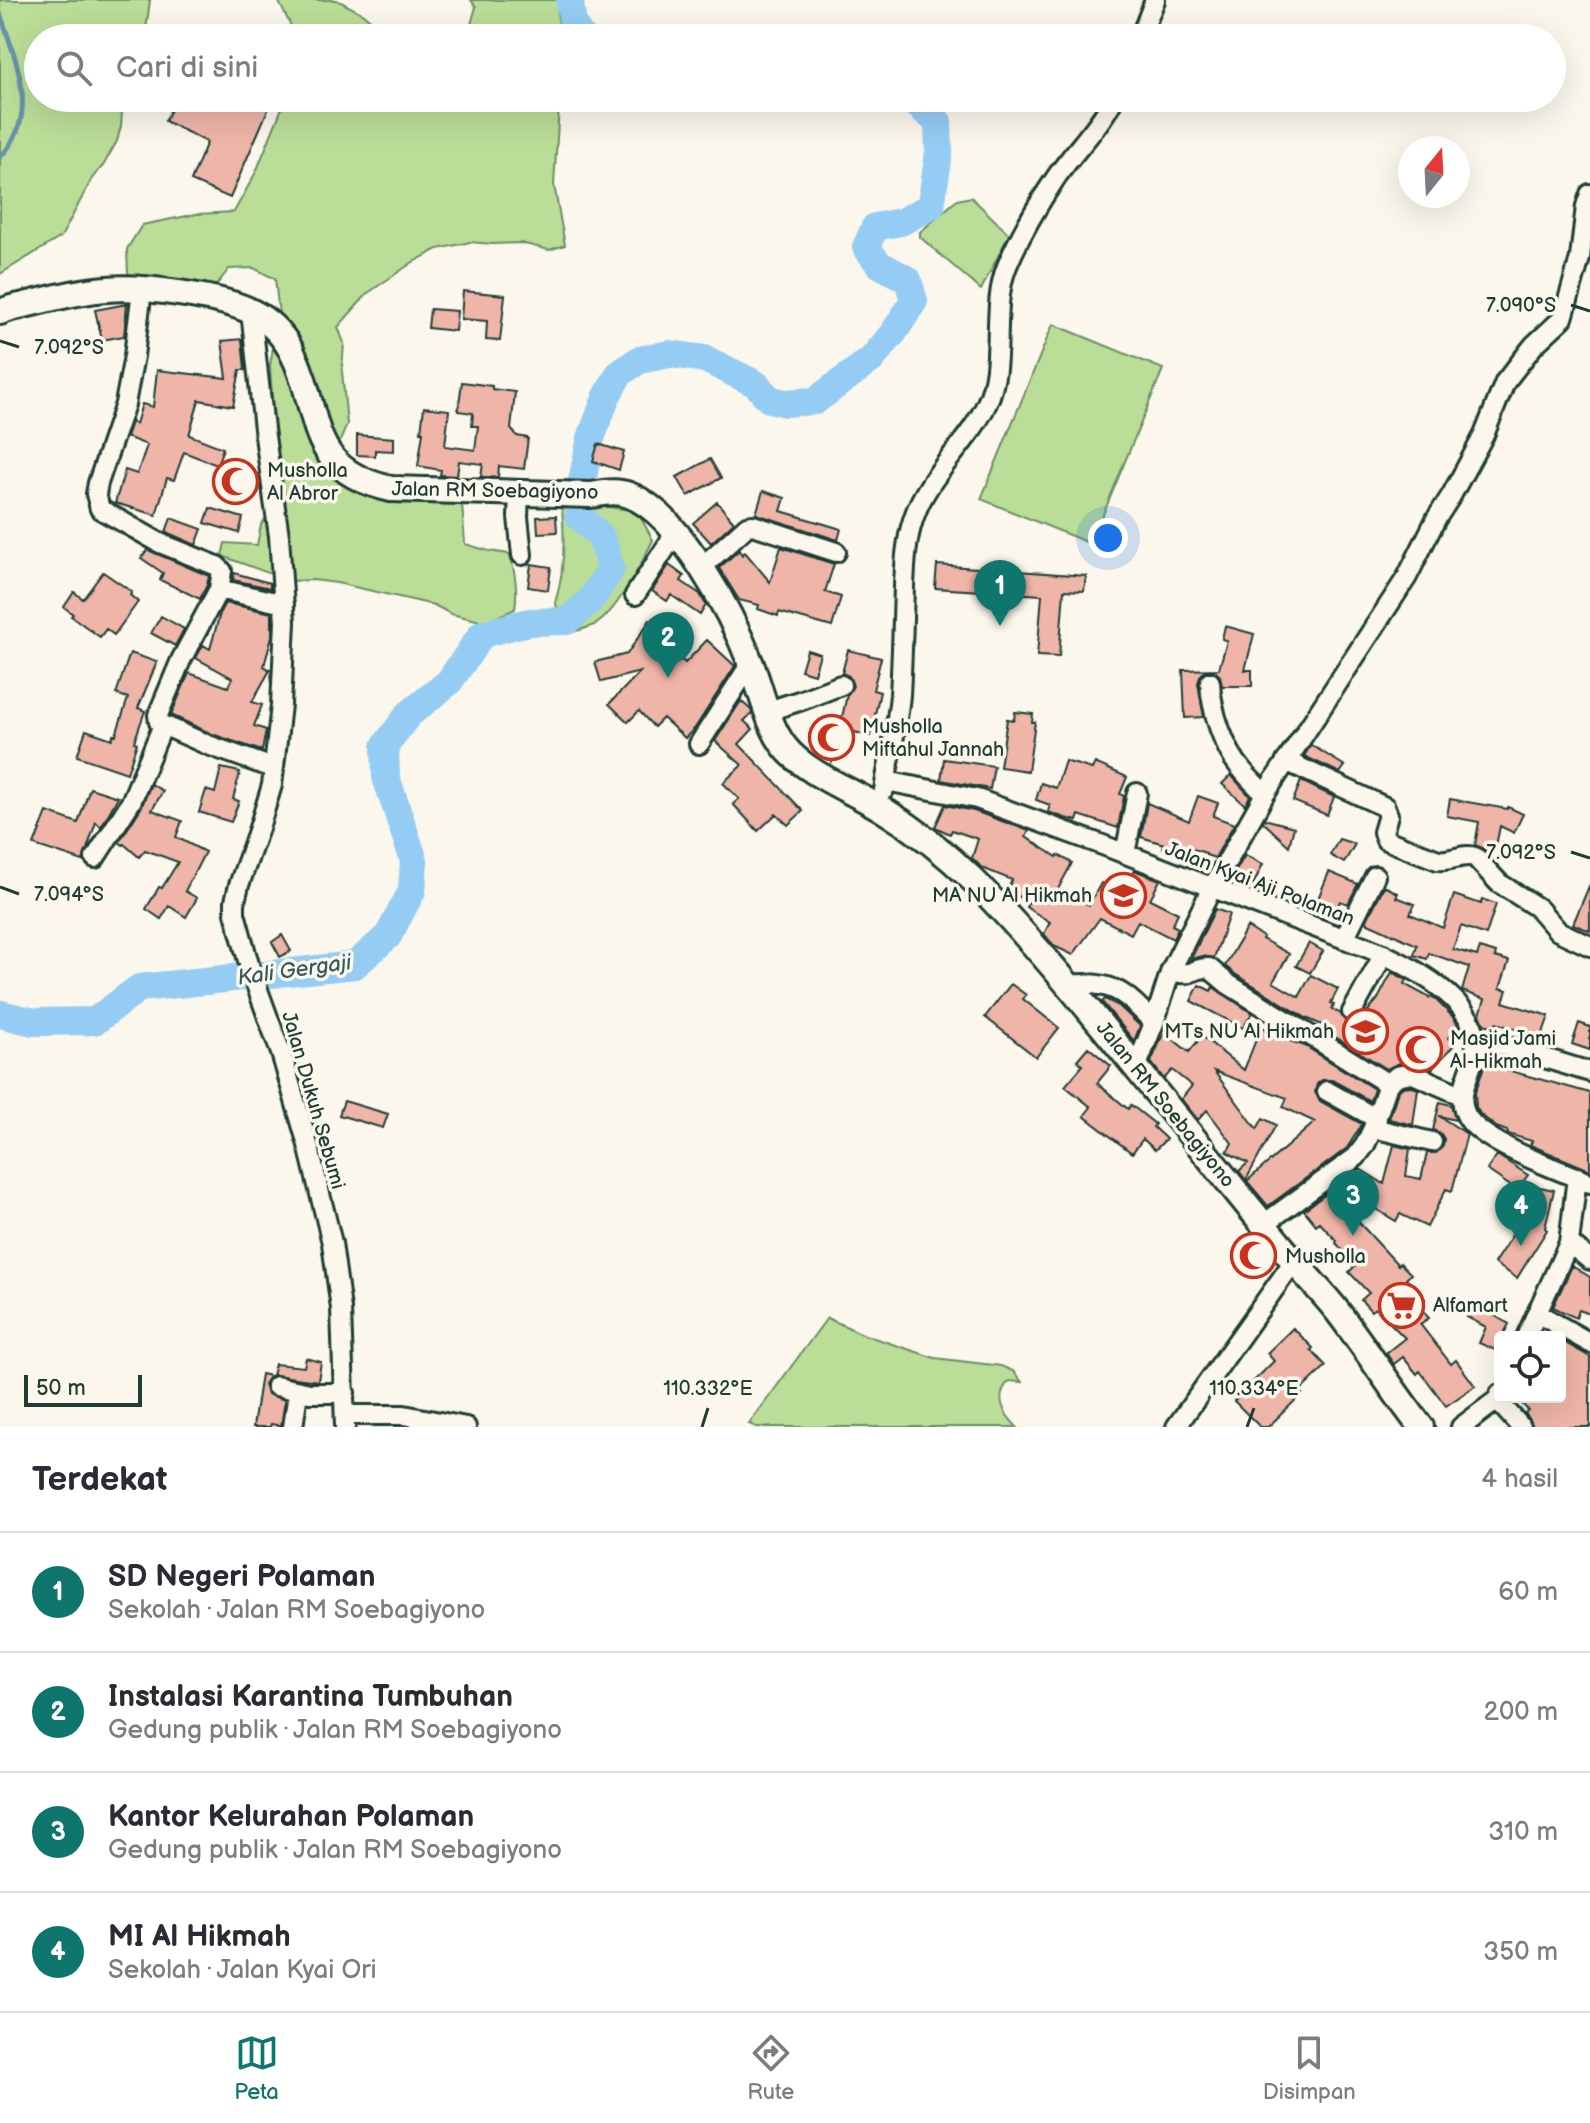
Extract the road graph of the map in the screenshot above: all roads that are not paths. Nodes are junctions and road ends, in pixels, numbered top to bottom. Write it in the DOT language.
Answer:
graph roads {
  1 [pos="1155,0"];
  2 [pos="1146,24"];
  3 [pos="1105,112"];
  4 [pos="1590,194"];
  5 [pos="142,289"];
  6 [pos="251,311"];
  7 [pos="0,312"];
  8 [pos="519,493"];
  9 [pos="676,532"];
  10 [pos="836,552"];
  11 [pos="522,555"];
  12 [pos="701,568"];
  13 [pos="219,589"];
  14 [pos="635,595"];
  15 [pos="284,604"];
  16 [pos="751,663"];
  17 [pos="1210,682"];
  18 [pos="841,685"];
  19 [pos="163,725"];
  20 [pos="775,728"];
  21 [pos="699,744"];
  22 [pos="1286,761"];
  23 [pos="273,768"];
  24 [pos="886,781"];
  25 [pos="1137,793"];
  26 [pos="1265,794"];
  27 [pos="882,809"];
  28 [pos="1125,854"];
  29 [pos="95,858"];
  30 [pos="1375,876"];
  31 [pos="1212,888"];
  32 [pos="1344,939"];
  33 [pos="1590,946"];
  34 [pos="1384,954"];
  35 [pos="1171,970"];
  36 [pos="1069,985"];
  37 [pos="1352,1012"];
  38 [pos="1154,1023"];
  39 [pos="1476,1037"];
  40 [pos="1136,1068"];
  41 [pos="1589,1069"];
  42 [pos="1388,1084"];
  43 [pos="1327,1091"];
  44 [pos="1461,1095"];
  45 [pos="1375,1123"];
  46 [pos="1432,1142"];
  47 [pos="1583,1180"];
  48 [pos="1264,1224"];
  49 [pos="1569,1243"];
  50 [pos="1590,1260"];
  51 [pos="1294,1261"];
  52 [pos="1537,1313"];
  53 [pos="1529,1331"];
  54 [pos="1590,1343"];
  55 [pos="276,1386"];
  56 [pos="298,1392"];
  57 [pos="345,1393"];
  58 [pos="1494,1400"];
  59 [pos="1503,1403"];
  60 [pos="345,1421"];
  61 [pos="293,1427"];
  62 [pos="466,1427"];
  63 [pos="1176,1427"];
  64 [pos="1421,1427"];
  65 [pos="1461,1427"];
  66 [pos="1521,1427"];
  1 -- 2 [label="street"];
  3 -- 24 [label="street"];
  4 -- 22 [label="street"];
  5 -- 6 [label="main road, Jalan RM Soebagiyono"];
  5 -- 7 [label="main road, Jalan RM Soebagiyono"];
  5 -- 13 [label="street"];
  6 -- 8 [label="main road, Jalan RM Soebagiyono"];
  6 -- 15 [label="street, Jalan Dukuh Sebumi"];
  8 -- 9 [label="main road, Jalan RM Soebagiyono"];
  8 -- 11 [label="street"];
  9 -- 12 [label="main road, Jalan RM Soebagiyono"];
  9 -- 14 [label="street"];
  10 -- 12 [label="street"];
  12 -- 16 [label="main road, Jalan RM Soebagiyono"];
  13 -- 15 [label="street"];
  13 -- 19 [label="street"];
  15 -- 23 [label="street, Jalan Dukuh Sebumi"];
  16 -- 20 [label="main road, Jalan RM Soebagiyono"];
  16 -- 21 [label="street"];
  17 -- 26 [label="street"];
  18 -- 20 [label="street"];
  19 -- 23 [label="street"];
  19 -- 29 [label="street"];
  20 -- 27 [label="main road, Jalan RM Soebagiyono"];
  22 -- 26 [label="street"];
  22 -- 33 [label="street"];
  23 -- 57 [label="street, Jalan Dukuh Sebumi"];
  24 -- 27 [label="street"];
  24 -- 28 [label="street, Jalan Kyai Aji Polaman"];
  25 -- 28 [label="street"];
  26 -- 31 [label="street"];
  27 -- 36 [label="main road, Jalan RM Soebagiyono"];
  28 -- 31 [label="street, Jalan Kyai Aji Polaman"];
  30 -- 32 [label="street"];
  31 -- 32 [label="street, Jalan Kyai Aji Polaman"];
  31 -- 35 [label="street"];
  32 -- 34 [label="street, Jalan Kyai Aji Polaman"];
  34 -- 37 [label="street"];
  34 -- 39 [label="street, Jalan Kyai Aji Polaman"];
  35 -- 38 [label="street"];
  35 -- 42 [label="street"];
  36 -- 38 [label="street"];
  36 -- 40 [label="main road, Jalan RM Soebagiyono"];
  38 -- 40 [label="street"];
  39 -- 41 [label="street"];
  39 -- 44 [label="street"];
  40 -- 48 [label="main road, Jalan RM Soebagiyono"];
  42 -- 44 [label="street"];
  42 -- 45 [label="street"];
  43 -- 45 [label="street"];
  44 -- 47 [label="street"];
  45 -- 46 [label="street"];
  45 -- 48 [label="street"];
  47 -- 49 [label="street"];
  48 -- 51 [label="main road, Jalan RM Soebagiyono"];
  49 -- 50 [label="street"];
  49 -- 52 [label="street"];
  51 -- 63 [label="street"];
  51 -- 64 [label="main road, Jalan RM Soebagiyono"];
  52 -- 53 [label="street"];
  52 -- 54 [label="street"];
  55 -- 56 [label="street"];
  56 -- 57 [label="street"];
  56 -- 61 [label="street"];
  57 -- 60 [label="street, Jalan Dukuh Sebumi"];
  58 -- 65 [label="street"];
  59 -- 66 [label="street"];
  60 -- 62 [label="street"];
}
